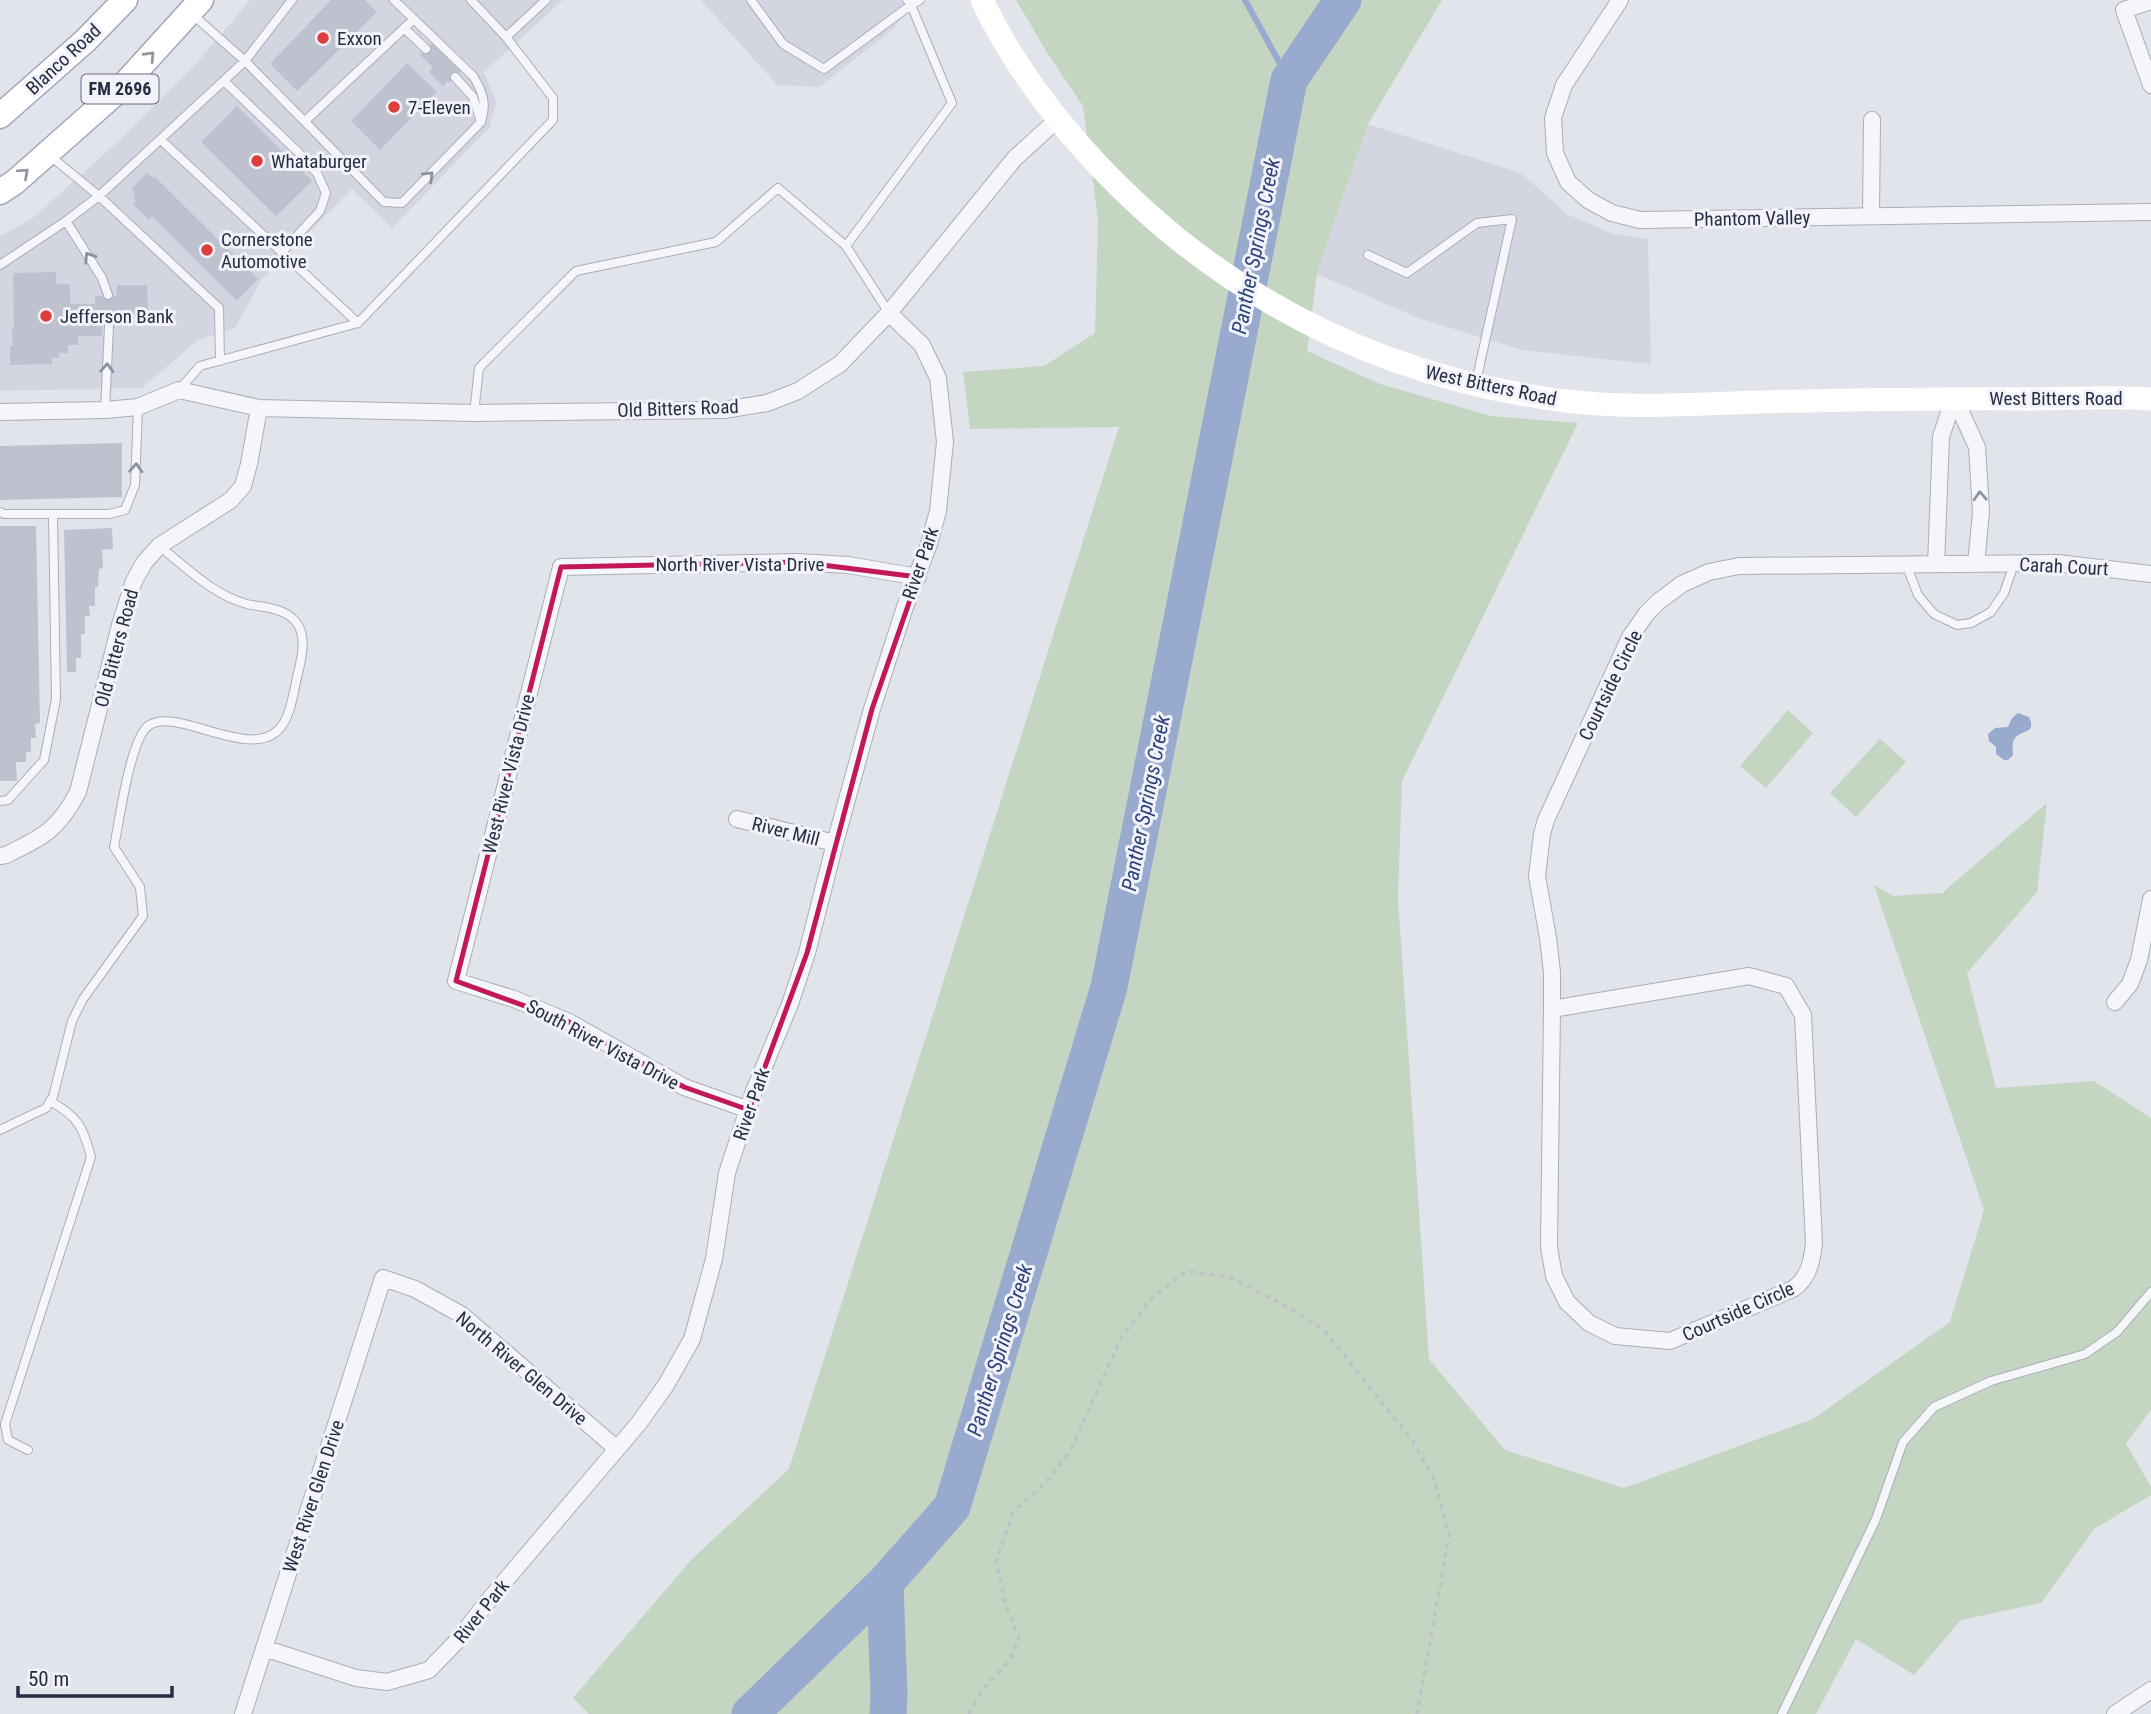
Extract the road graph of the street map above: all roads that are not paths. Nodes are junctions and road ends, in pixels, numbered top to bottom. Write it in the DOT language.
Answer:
graph roads {
  1 [pos="125,0"];
  2 [pos="292,0"];
  3 [pos="394,0"];
  4 [pos="471,0"];
  5 [pos="546,0"];
  6 [pos="751,0"];
  7 [pos="920,0"];
  8 [pos="982,0"];
  9 [pos="1620,0"];
  10 [pos="2151,1"];
  11 [pos="909,3"];
  12 [pos="195,6"];
  13 [pos="414,19"];
  14 [pos="404,28"];
  15 [pos="506,37"];
  16 [pos="426,50"];
  17 [pos="245,61"];
  18 [pos="455,77"];
  19 [pos="225,80"];
  20 [pos="2151,86"];
  21 [pos="0,116"];
  22 [pos="1059,118"];
  23 [pos="1872,120"];
  24 [pos="305,121"];
  25 [pos="481,122"];
  26 [pos="160,140"];
  27 [pos="47,153"];
  28 [pos="0,192"];
  29 [pos="99,196"];
  30 [pos="2151,212"];
  31 [pos="1871,216"];
  32 [pos="66,221"];
  33 [pos="846,246"];
  34 [pos="281,253"];
  35 [pos="1368,255"];
  36 [pos="0,265"];
  37 [pos="108,295"];
  38 [pos="889,313"];
  39 [pos="358,323"];
  40 [pos="109,326"];
  41 [pos="220,361"];
  42 [pos="1475,385"];
  43 [pos="179,390"];
  44 [pos="1954,397"];
  45 [pos="2151,399"];
  46 [pos="138,407"];
  47 [pos="259,408"];
  48 [pos="105,410"];
  49 [pos="0,412"];
  50 [pos="474,413"];
  51 [pos="0,512"];
  52 [pos="53,514"];
  53 [pos="159,546"];
  54 [pos="2014,563"];
  55 [pos="1906,564"];
  56 [pos="1936,564"];
  57 [pos="1976,564"];
  58 [pos="561,567"];
  59 [pos="2151,574"];
  60 [pos="918,577"];
  61 [pos="0,801"];
  62 [pos="737,819"];
  63 [pos="835,843"];
  64 [pos="0,856"];
  65 [pos="2151,899"];
  66 [pos="456,981"];
  67 [pos="2115,1002"];
  68 [pos="1552,1009"];
  69 [pos="50,1101"];
  70 [pos="749,1110"];
  71 [pos="0,1130"];
  72 [pos="383,1278"];
  73 [pos="2151,1292"];
  74 [pos="618,1449"];
  75 [pos="28,1450"];
  76 [pos="264,1648"];
  77 [pos="2151,1690"];
  78 [pos="243,1714"];
  79 [pos="1782,1714"];
  80 [pos="2115,1714"];
  1 -- 21 [label="main road, Blanco Road / FM 2696"];
  2 -- 17 [label="lane"];
  3 -- 13 [label="lane"];
  4 -- 15 [label="lane"];
  5 -- 15 [label="lane"];
  6 -- 11 [label="lane"];
  7 -- 11 [label="lane"];
  8 -- 22 [label="main road, West Bitters Road"];
  9 -- 31 [label="street, Phantom Valley"];
  10 -- 20 [label="street"];
  11 -- 33 [label="lane"];
  12 -- 17 [label="lane"];
  27 -- 12 [label="main road, FM 2696, one-way"];
  13 -- 14 [label="lane"];
  13 -- 25 [label="lane"];
  14 -- 16 [label="lane"];
  14 -- 24 [label="lane"];
  15 -- 39 [label="lane"];
  17 -- 19 [label="lane"];
  17 -- 24 [label="lane"];
  18 -- 25 [label="lane"];
  19 -- 26 [label="lane"];
  19 -- 34 [label="lane"];
  22 -- 38 [label="street, Old Bitters Road"];
  22 -- 42 [label="main road, West Bitters Road"];
  23 -- 31 [label="street"];
  24 -- 25 [label="lane, one-way"];
  26 -- 29 [label="lane"];
  26 -- 34 [label="lane"];
  28 -- 27 [label="main road, FM 2696, one-way"];
  27 -- 29 [label="lane"];
  29 -- 32 [label="lane"];
  29 -- 41 [label="lane"];
  30 -- 31 [label="street, Phantom Valley"];
  32 -- 36 [label="lane"];
  37 -- 32 [label="lane, one-way"];
  33 -- 38 [label="lane"];
  33 -- 50 [label="lane"];
  34 -- 39 [label="lane"];
  35 -- 42 [label="lane"];
  38 -- 50 [label="street, Old Bitters Road"];
  38 -- 60 [label="street, River Park"];
  39 -- 41 [label="lane"];
  48 -- 40 [label="lane, one-way"];
  41 -- 43 [label="lane"];
  42 -- 44 [label="main road, West Bitters Road"];
  43 -- 46 [label="street"];
  43 -- 47 [label="street, Old Bitters Road"];
  44 -- 45 [label="main road, West Bitters Road"];
  44 -- 56 [label="street"];
  57 -- 44 [label="street, one-way"];
  46 -- 48 [label="street"];
  52 -- 46 [label="lane, one-way"];
  47 -- 50 [label="street, Old Bitters Road"];
  47 -- 53 [label="street, Old Bitters Road"];
  48 -- 49 [label="street"];
  51 -- 52 [label="lane"];
  52 -- 61 [label="lane"];
  53 -- 64 [label="street, Old Bitters Road"];
  53 -- 69 [label="lane"];
  54 -- 55 [label="lane"];
  54 -- 57 [label="street, Carah Court"];
  54 -- 59 [label="street, Carah Court"];
  55 -- 56 [label="street, Courtside Circle"];
  55 -- 68 [label="street, Courtside Circle"];
  56 -- 57 [label="street, Courtside Circle"];
  58 -- 60 [label="street, North River Vista Drive"];
  58 -- 66 [label="street, West River Vista Drive"];
  60 -- 63 [label="street, River Park"];
  62 -- 63 [label="street, River Mill"];
  63 -- 70 [label="street, River Park"];
  65 -- 67 [label="street"];
  66 -- 70 [label="street, South River Vista Drive"];
  68 -- 68 [label="street, Courtside Circle"];
  69 -- 71 [label="lane"];
  69 -- 75 [label="lane"];
  70 -- 74 [label="street, River Park"];
  72 -- 74 [label="street, North River Glen Drive"];
  72 -- 76 [label="street, West River Glen Drive"];
  73 -- 79 [label="lane"];
  74 -- 76 [label="street, River Park"];
  76 -- 78 [label="street, West River Glen Drive"];
  77 -- 80 [label="street"];
}
